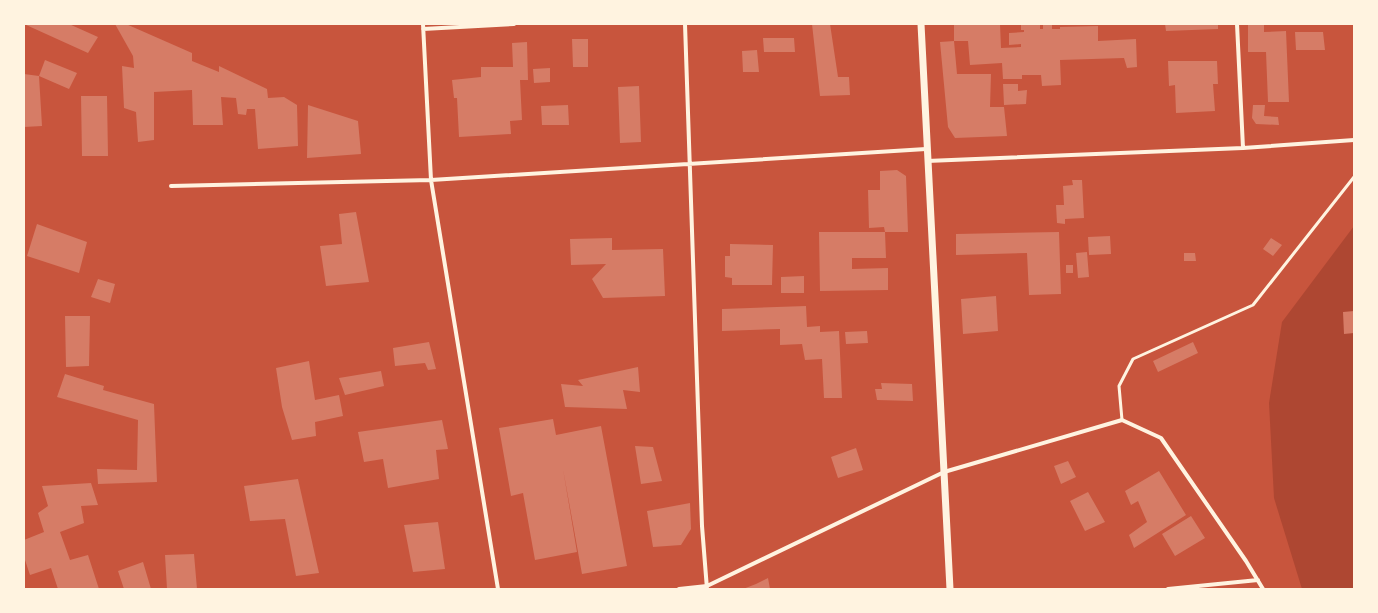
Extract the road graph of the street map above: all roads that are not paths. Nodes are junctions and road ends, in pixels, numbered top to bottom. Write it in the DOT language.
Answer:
graph roads {
  1 [pos="514,24"];
  2 [pos="684,24"];
  3 [pos="921,24"];
  4 [pos="1237,24"];
  5 [pos="423,26"];
  6 [pos="1354,140"];
  7 [pos="1242,148"];
  8 [pos="926,149"];
  9 [pos="927,161"];
  10 [pos="691,164"];
  11 [pos="1354,177"];
  12 [pos="431,180"];
  13 [pos="171,186"];
  14 [pos="1122,420"];
  15 [pos="944,472"];
  16 [pos="1258,580"];
  17 [pos="707,587"];
  18 [pos="498,589"];
  19 [pos="679,589"];
  20 [pos="950,589"];
  21 [pos="1168,589"];
  22 [pos="1263,589"];
  1 -- 5 [label="street"];
  2 -- 10 [label="street"];
  3 -- 8 [label="street"];
  4 -- 7 [label="street"];
  5 -- 12 [label="street"];
  6 -- 7 [label="street"];
  7 -- 9 [label="street"];
  8 -- 9 [label="street"];
  8 -- 10 [label="street"];
  9 -- 15 [label="street"];
  10 -- 12 [label="street"];
  10 -- 17 [label="street"];
  11 -- 14 [label="lane"];
  12 -- 13 [label="street"];
  12 -- 18 [label="street"];
  14 -- 15 [label="street"];
  14 -- 16 [label="street"];
  15 -- 17 [label="street"];
  15 -- 20 [label="street"];
  16 -- 21 [label="street"];
  16 -- 22 [label="street"];
  17 -- 19 [label="street"];
}
